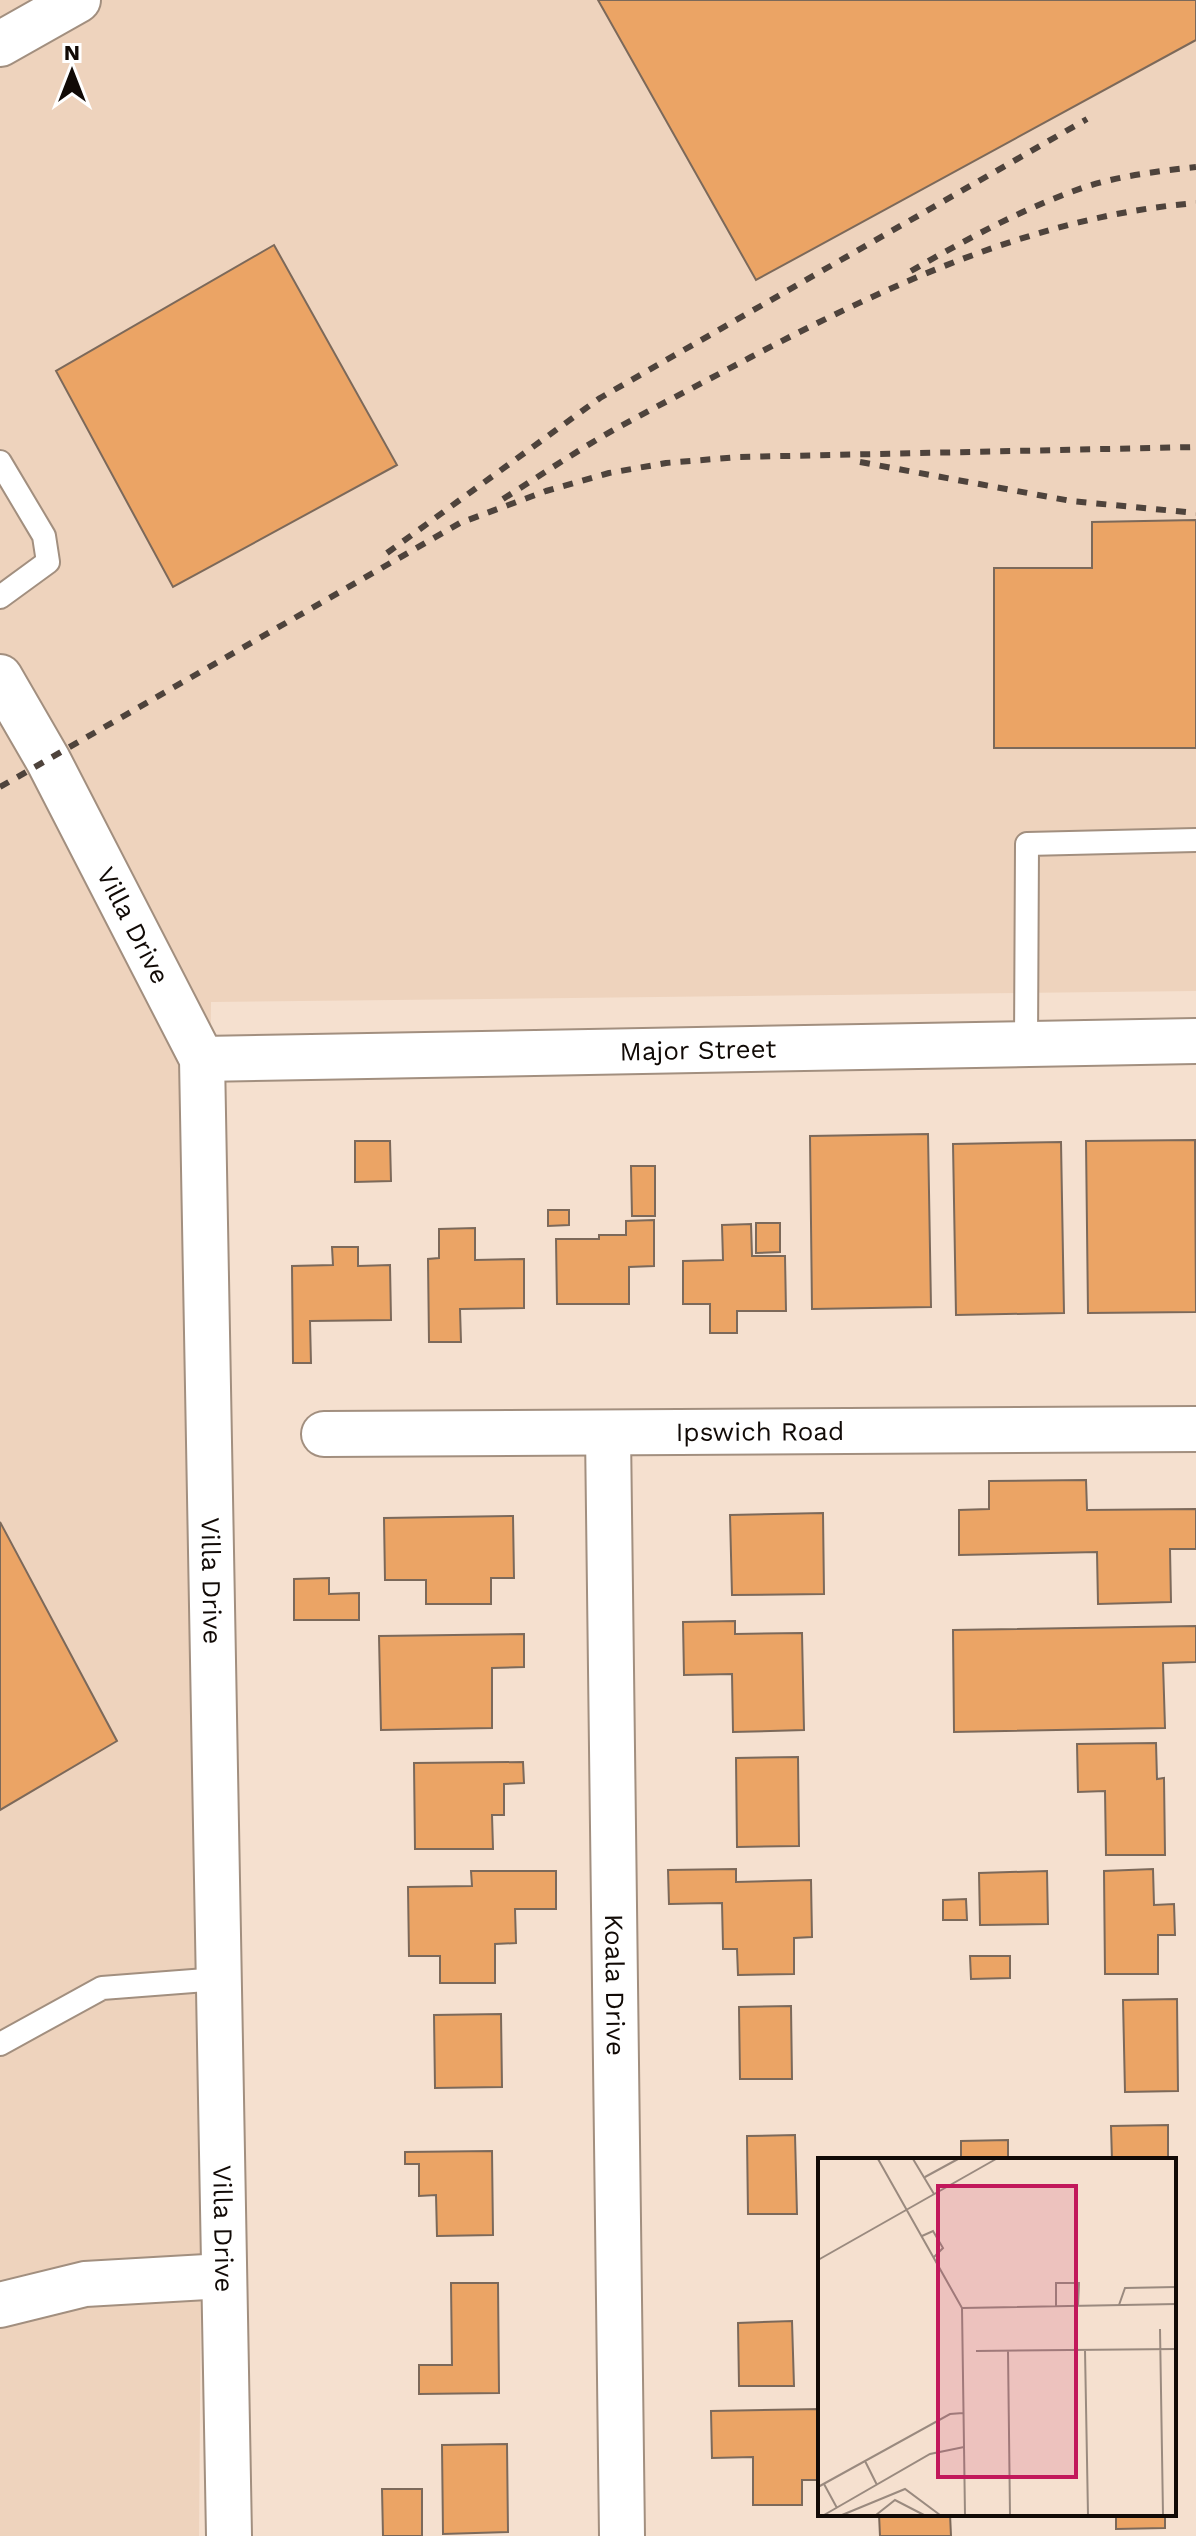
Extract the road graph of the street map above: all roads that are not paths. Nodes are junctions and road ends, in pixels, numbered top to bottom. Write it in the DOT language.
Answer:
graph roads {
  1 [pos="78,0"];
  2 [pos="0,44"];
  3 [pos="0,462"];
  4 [pos="0,597"];
  5 [pos="0,677"];
  6 [pos="1196,840"];
  7 [pos="1196,1041"];
  8 [pos="1026,1043"];
  9 [pos="202,1059"];
  10 [pos="1196,1429"];
  11 [pos="608,1433"];
  12 [pos="324,1434"];
  13 [pos="219,1979"];
  14 [pos="0,2044"];
  15 [pos="224,2276"];
  16 [pos="0,2305"];
  17 [pos="229,2536"];
  18 [pos="622,2536"];
  1 -- 2 [label="street"];
  3 -- 4 [label="lane"];
  5 -- 9 [label="street, Villa Drive"];
  6 -- 8 [label="lane"];
  7 -- 8 [label="street, Major Street"];
  8 -- 9 [label="street, Major Street"];
  9 -- 13 [label="street, Villa Drive"];
  10 -- 11 [label="street, Ipswich Road"];
  11 -- 12 [label="street, Ipswich Road"];
  11 -- 18 [label="street, Koala Drive"];
  13 -- 14 [label="lane"];
  13 -- 15 [label="street, Villa Drive"];
  15 -- 16 [label="street"];
  15 -- 17 [label="street, Villa Drive"];
}
